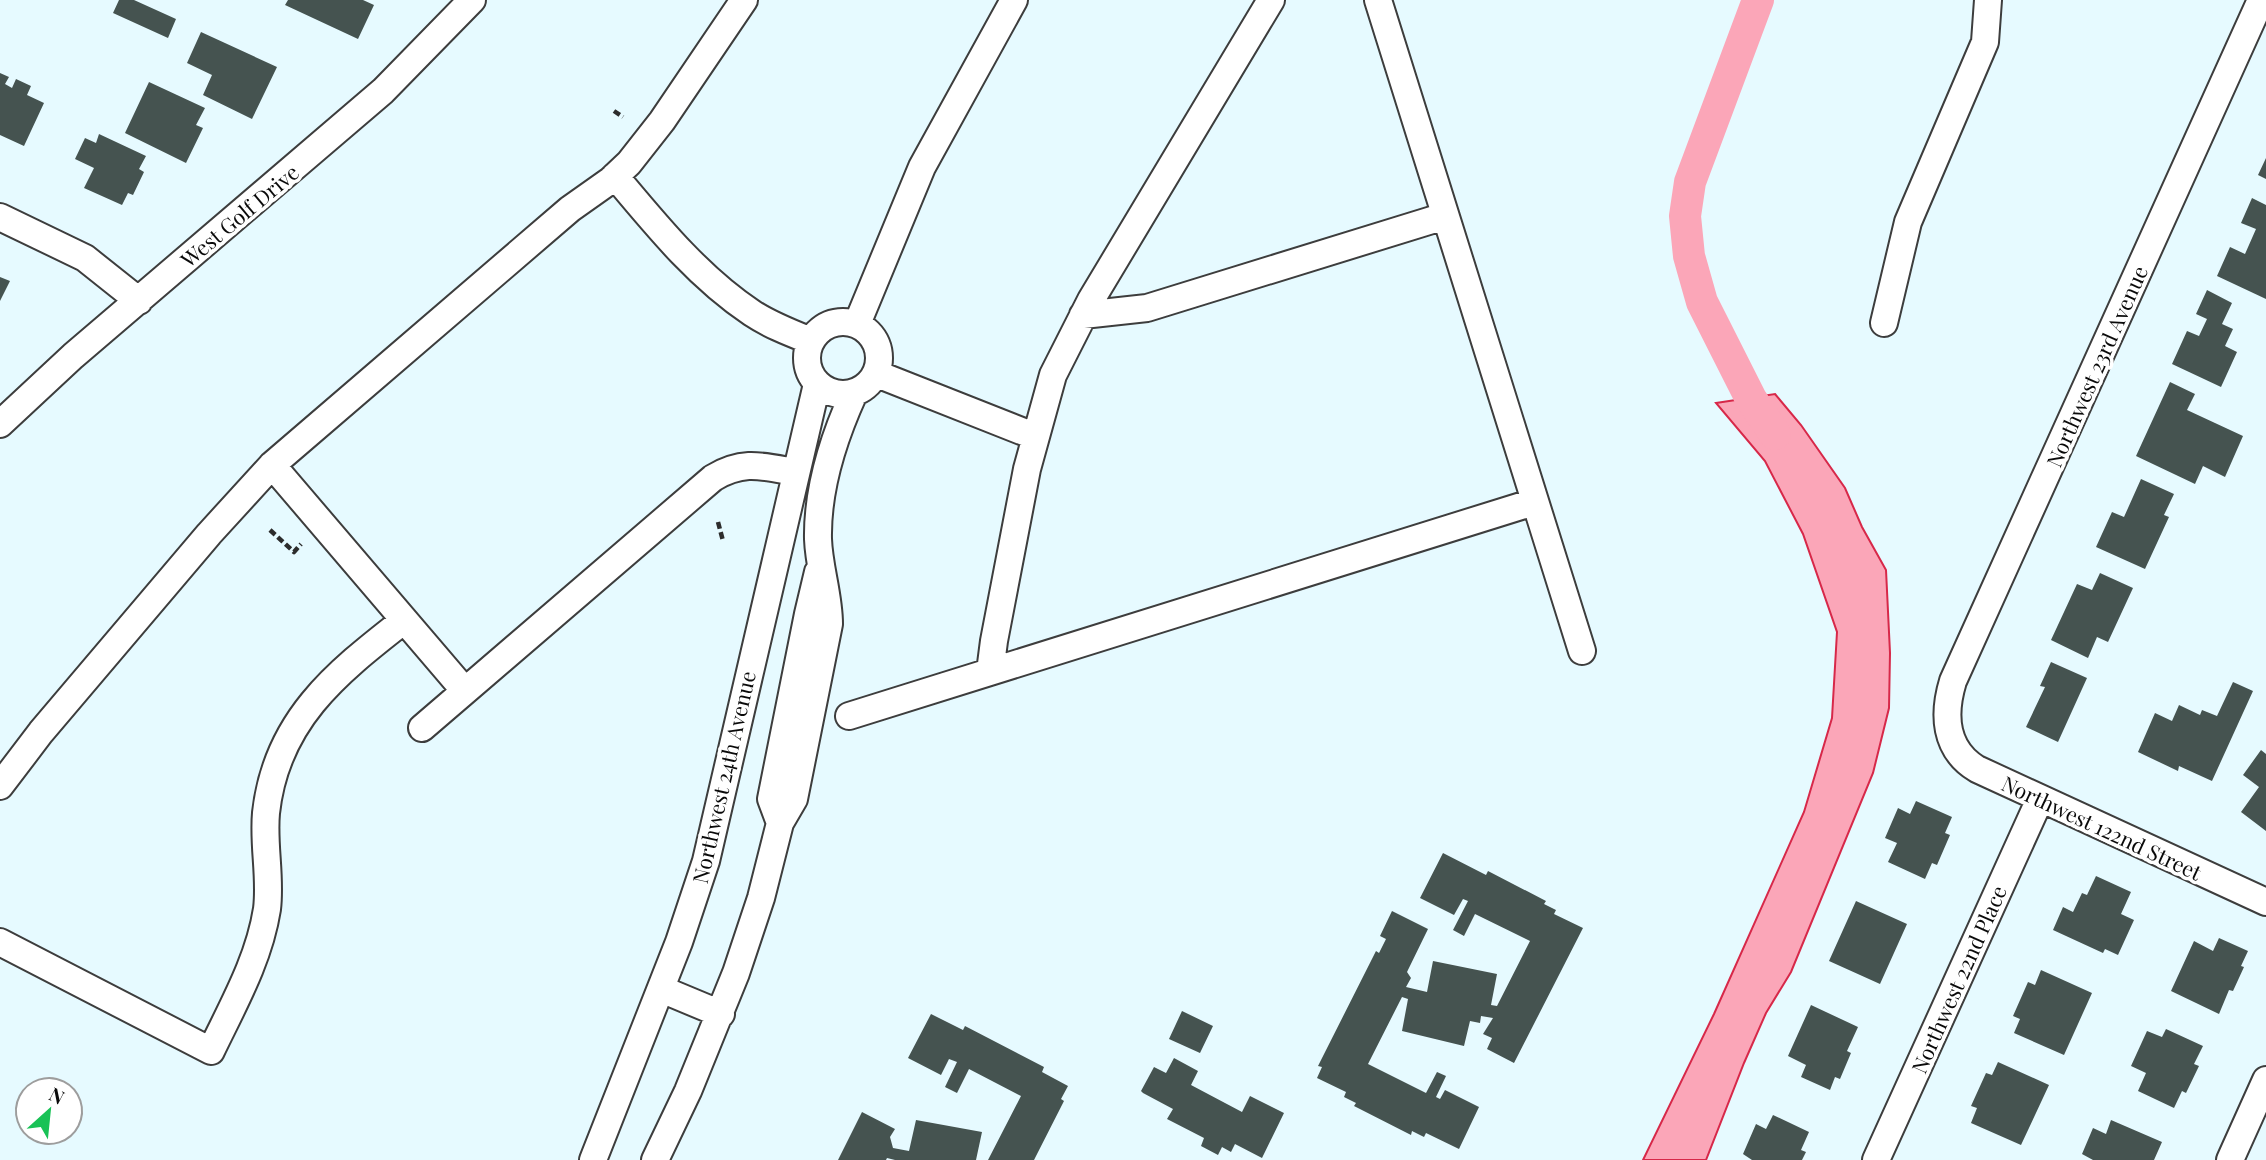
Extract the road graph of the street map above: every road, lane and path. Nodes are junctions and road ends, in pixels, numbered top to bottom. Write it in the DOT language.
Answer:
graph roads {
  1 [pos="472,0"];
  2 [pos="744,0"];
  3 [pos="1014,0"];
  4 [pos="1271,0"];
  5 [pos="1378,0"];
  6 [pos="1988,0"];
  7 [pos="2262,0"];
  8 [pos="614,111"];
  9 [pos="623,117"];
  10 [pos="615,176"];
  11 [pos="1445,216"];
  12 [pos="0,217"];
  13 [pos="139,301"];
  14 [pos="1083,315"];
  15 [pos="1884,323"];
  16 [pos="857,324"];
  17 [pos="811,341"];
  18 [pos="877,374"];
  19 [pos="817,384"];
  20 [pos="854,393"];
  21 [pos="0,424"];
  22 [pos="1034,436"];
  23 [pos="271,465"];
  24 [pos="795,472"];
  25 [pos="1534,502"];
  26 [pos="718,522"];
  27 [pos="270,530"];
  28 [pos="723,541"];
  29 [pos="301,544"];
  30 [pos="820,565"];
  31 [pos="403,621"];
  32 [pos="760,622"];
  33 [pos="804,633"];
  34 [pos="1582,652"];
  35 [pos="990,673"];
  36 [pos="465,691"];
  37 [pos="849,716"];
  38 [pos="422,728"];
  39 [pos="1950,736"];
  40 [pos="0,786"];
  41 [pos="2040,799"];
  42 [pos="780,823"];
  43 [pos="2266,902"];
  44 [pos="0,942"];
  45 [pos="661,989"];
  46 [pos="721,1014"];
  47 [pos="2266,1080"];
  48 [pos="593,1160"];
  49 [pos="655,1160"];
  50 [pos="1876,1160"];
  51 [pos="2230,1160"];
  1 -- 13 [label="street, West Golf Drive"];
  2 -- 10 [label="street"];
  3 -- 16 [label="street"];
  4 -- 14 [label="street"];
  5 -- 11 [label="street"];
  6 -- 15 [label="street"];
  7 -- 39 [label="street, Northwest 23rd Avenue"];
  8 -- 9 [label="path"];
  10 -- 17 [label="street"];
  10 -- 23 [label="street"];
  11 -- 14 [label="street"];
  11 -- 25 [label="street"];
  12 -- 13 [label="street"];
  13 -- 21 [label="street, West Golf Drive"];
  14 -- 22 [label="street"];
  16 -- 17 [label="street"];
  16 -- 18 [label="street"];
  17 -- 19 [label="street"];
  18 -- 20 [label="street"];
  18 -- 22 [label="street"];
  19 -- 20 [label="street"];
  19 -- 24 [label="street, Northwest 24th Avenue"];
  20 -- 30 [label="street"];
  22 -- 35 [label="street"];
  23 -- 31 [label="street"];
  23 -- 40 [label="street"];
  24 -- 32 [label="street, Northwest 24th Avenue"];
  24 -- 36 [label="street"];
  25 -- 34 [label="street"];
  25 -- 35 [label="street"];
  26 -- 28 [label="path"];
  27 -- 29 [label="path"];
  30 -- 33 [label="street"];
  30 -- 42 [label="street"];
  31 -- 36 [label="street"];
  31 -- 44 [label="street"];
  32 -- 33 [label="street"];
  32 -- 45 [label="street, Northwest 24th Avenue"];
  33 -- 42 [label="street"];
  35 -- 37 [label="street"];
  36 -- 38 [label="street"];
  39 -- 41 [label="street, Northwest 122nd Street"];
  41 -- 43 [label="street, Northwest 122nd Street"];
  41 -- 50 [label="street, Northwest 22nd Place"];
  42 -- 46 [label="street"];
  45 -- 46 [label="street"];
  45 -- 48 [label="street, Northwest 24th Avenue"];
  46 -- 49 [label="street"];
  47 -- 51 [label="street"];
}
